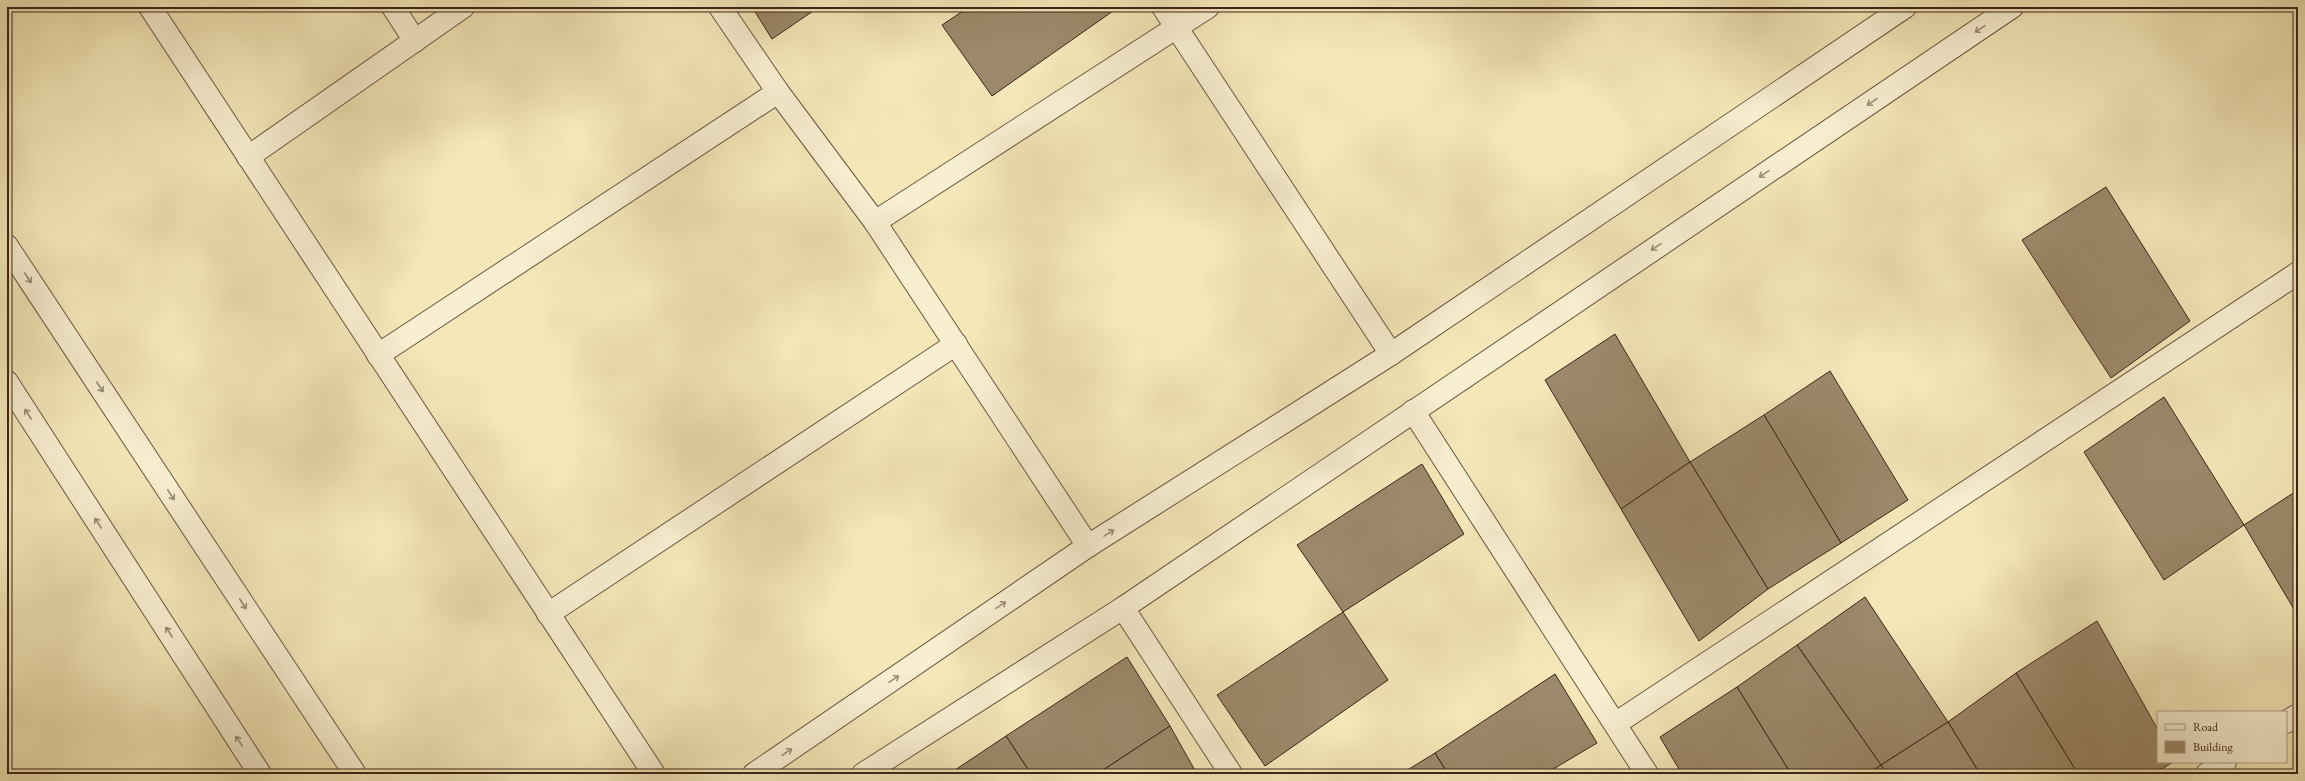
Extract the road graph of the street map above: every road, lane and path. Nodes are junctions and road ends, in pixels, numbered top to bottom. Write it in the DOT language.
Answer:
graph roads {
  1 [pos="150,7"];
  2 [pos="393,7"];
  3 [pos="463,7"];
  4 [pos="720,7"];
  5 [pos="1163,7"];
  6 [pos="1208,7"];
  7 [pos="1905,7"];
  8 [pos="2012,7"];
  9 [pos="1177,28"];
  10 [pos="415,41"];
  11 [pos="778,92"];
  12 [pos="248,157"];
  13 [pos="875,222"];
  14 [pos="7,246"];
  15 [pos="2298,273"];
  16 [pos="956,344"];
  17 [pos="1391,354"];
  18 [pos="378,355"];
  19 [pos="7,382"];
  20 [pos="1413,411"];
  21 [pos="1088,546"];
  22 [pos="1123,608"];
  23 [pos="548,614"];
  24 [pos="2298,715"];
  25 [pos="2287,721"];
  26 [pos="1615,724"];
  27 [pos="2224,763"];
  28 [pos="260,774"];
  29 [pos="355,774"];
  30 [pos="654,774"];
  31 [pos="754,774"];
  32 [pos="863,774"];
  33 [pos="1231,774"];
  34 [pos="1647,774"];
  35 [pos="2207,774"];
  1 -- 12 [label="street"];
  2 -- 10 [label="street"];
  3 -- 10 [label="street"];
  4 -- 11 [label="street"];
  5 -- 9 [label="street"];
  6 -- 9 [label="street"];
  7 -- 17 [label="street"];
  8 -- 20 [label="street, one-way"];
  9 -- 13 [label="street"];
  9 -- 17 [label="street"];
  10 -- 12 [label="street"];
  11 -- 13 [label="street"];
  11 -- 18 [label="street"];
  12 -- 18 [label="street"];
  13 -- 16 [label="street"];
  14 -- 29 [label="street, one-way"];
  15 -- 26 [label="street"];
  16 -- 21 [label="street"];
  16 -- 23 [label="street"];
  21 -- 17 [label="street, one-way"];
  18 -- 23 [label="street"];
  28 -- 19 [label="street, one-way"];
  20 -- 22 [label="street"];
  20 -- 26 [label="street"];
  31 -- 21 [label="street, one-way"];
  22 -- 32 [label="street"];
  22 -- 33 [label="street"];
  23 -- 30 [label="street"];
  24 -- 25 [label="street"];
  26 -- 34 [label="street"];
  27 -- 35 [label="street"];
}
